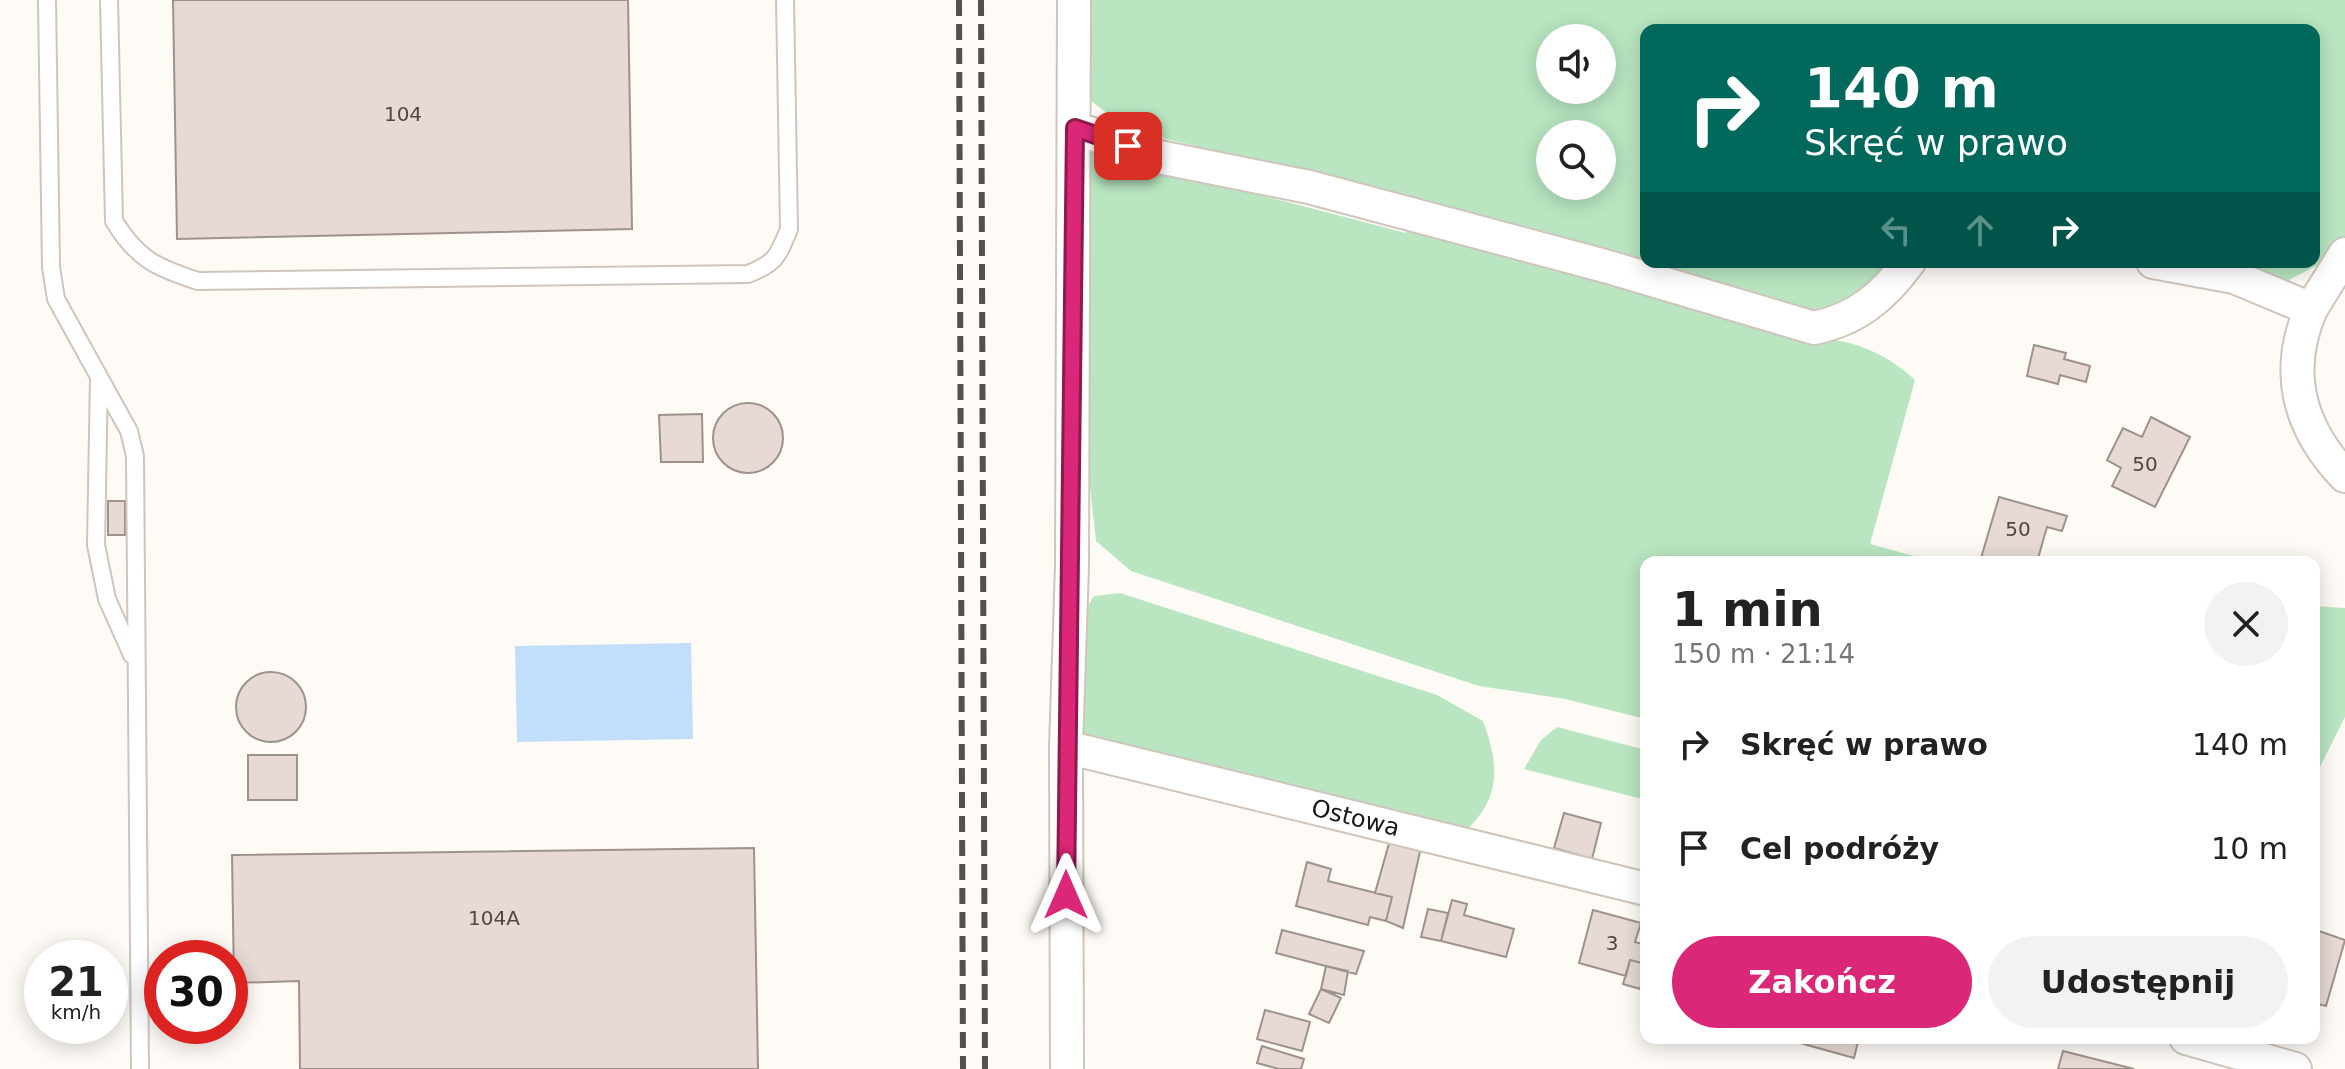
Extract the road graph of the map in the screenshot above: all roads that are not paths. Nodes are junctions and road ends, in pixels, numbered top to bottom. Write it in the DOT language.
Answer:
graph roads {
  1 [pos="47,0"];
  2 [pos="109,0"];
  3 [pos="785,0"];
  4 [pos="1074,0"];
  5 [pos="1075,128"];
  6 [pos="2345,254"];
  7 [pos="1904,268"];
  8 [pos="2185,268"];
  9 [pos="2311,309"];
  10 [pos="99,373"];
  11 [pos="2345,476"];
  12 [pos="134,660"];
  13 [pos="1066,747"];
  14 [pos="1640,888"];
  15 [pos="2207,1044"];
  16 [pos="140,1069"];
  17 [pos="1067,1069"];
  18 [pos="2295,1069"];
  1 -- 10 [label="lane"];
  2 -- 3 [label="lane"];
  4 -- 5 [label="street"];
  5 -- 7 [label="street"];
  5 -- 13 [label="street"];
  6 -- 9 [label="street"];
  8 -- 9 [label="street"];
  9 -- 11 [label="street"];
  10 -- 12 [label="lane"];
  10 -- 12 [label="lane"];
  12 -- 16 [label="lane"];
  13 -- 14 [label="street, Ostowa"];
  13 -- 17 [label="street"];
  15 -- 18 [label="street"];
}
